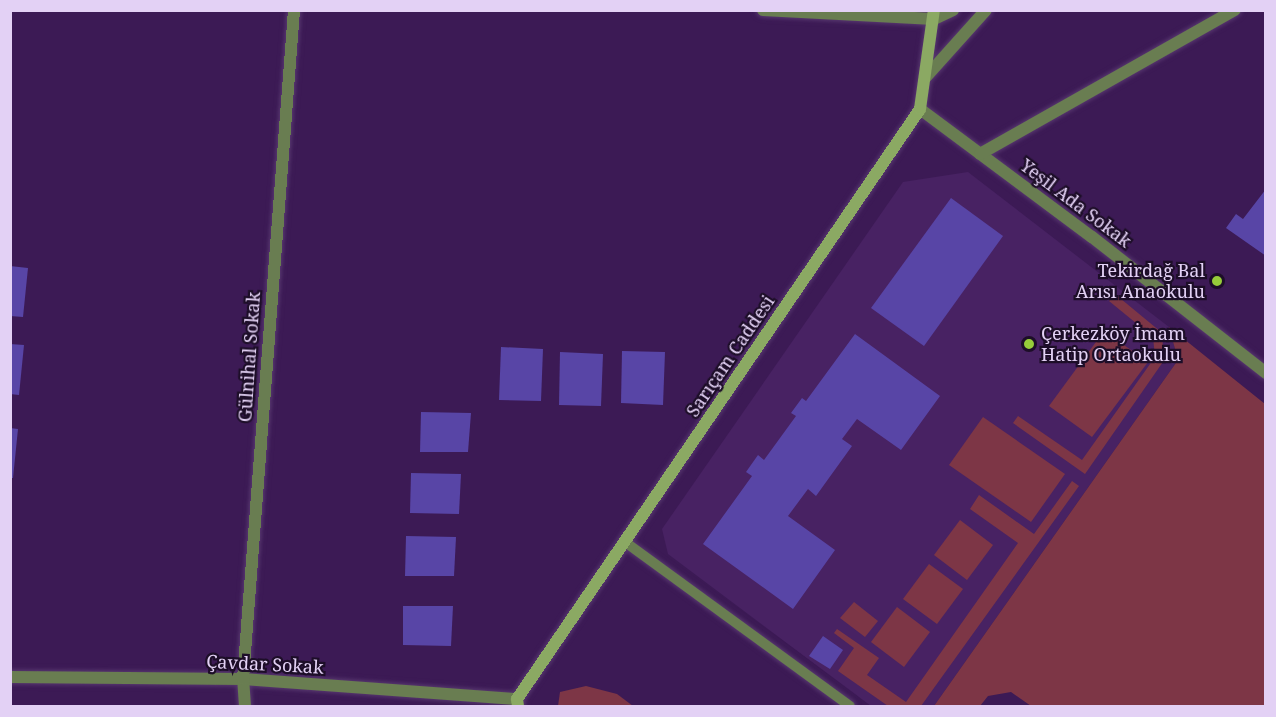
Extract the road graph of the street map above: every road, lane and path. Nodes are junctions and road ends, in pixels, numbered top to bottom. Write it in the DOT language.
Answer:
graph roads {
  1 [pos="294,10"];
  2 [pos="763,10"];
  3 [pos="953,10"];
  4 [pos="986,10"];
  5 [pos="1235,10"];
  6 [pos="934,15"];
  7 [pos="925,78"];
  8 [pos="920,109"];
  9 [pos="980,154"];
  10 [pos="1266,373"];
  11 [pos="624,542"];
  12 [pos="10,677"];
  13 [pos="243,679"];
  14 [pos="517,703"];
  15 [pos="245,706"];
  16 [pos="850,706"];
  1 -- 13 [label="street, Gülnihal Sokak"];
  2 -- 6 [label="street"];
  3 -- 6 [label="street"];
  4 -- 7 [label="street"];
  5 -- 9 [label="street"];
  6 -- 7 [label="street, Sarıçam Caddesi"];
  7 -- 8 [label="street, Sarıçam Caddesi"];
  8 -- 9 [label="street, Yeşil Ada Sokak"];
  8 -- 11 [label="street, Sarıçam Caddesi"];
  9 -- 10 [label="street, Yeşil Ada Sokak"];
  11 -- 14 [label="street, Sarıçam Caddesi"];
  11 -- 16 [label="lane"];
  12 -- 13 [label="street, Çavdar Sokak"];
  13 -- 14 [label="street, Çavdar Sokak"];
  13 -- 15 [label="street, Gülnihal Sokak"];
}
